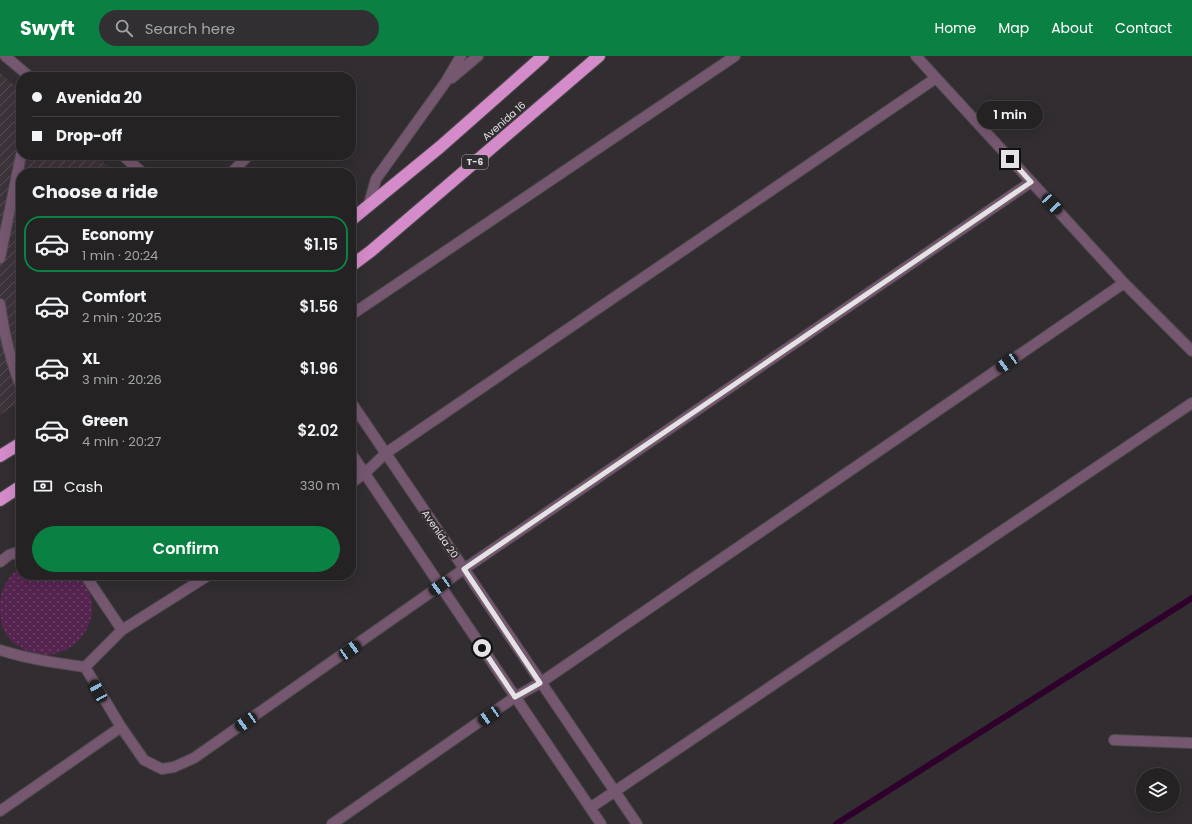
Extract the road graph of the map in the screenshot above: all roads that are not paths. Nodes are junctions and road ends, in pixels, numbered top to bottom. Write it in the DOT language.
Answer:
graph roads {
  1 [pos="5,56"];
  2 [pos="461,56"];
  3 [pos="478,56"];
  4 [pos="543,56"];
  5 [pos="598,56"];
  6 [pos="735,56"];
  7 [pos="916,56"];
  8 [pos="24,72"];
  9 [pos="936,78"];
  10 [pos="445,83"];
  11 [pos="128,160"];
  12 [pos="244,160"];
  13 [pos="137,168"];
  14 [pos="237,168"];
  15 [pos="16,180"];
  16 [pos="1031,182"];
  17 [pos="368,207"];
  18 [pos="356,216"];
  19 [pos="0,258"];
  20 [pos="356,262"];
  21 [pos="1124,282"];
  22 [pos="0,304"];
  23 [pos="356,312"];
  24 [pos="1192,351"];
  25 [pos="16,373"];
  26 [pos="1192,403"];
  27 [pos="356,409"];
  28 [pos="16,446"];
  29 [pos="386,454"];
  30 [pos="0,456"];
  31 [pos="356,460"];
  32 [pos="365,473"];
  33 [pos="356,479"];
  34 [pos="16,489"];
  35 [pos="0,500"];
  36 [pos="16,553"];
  37 [pos="0,562"];
  38 [pos="464,569"];
  39 [pos="88,580"];
  40 [pos="201,580"];
  41 [pos="440,586"];
  42 [pos="122,630"];
  43 [pos="0,650"];
  44 [pos="85,667"];
  45 [pos="540,683"];
  46 [pos="515,697"];
  47 [pos="121,728"];
  48 [pos="1114,740"];
  49 [pos="1192,743"];
  50 [pos="614,792"];
  51 [pos="590,808"];
  52 [pos="0,810"];
  53 [pos="332,824"];
  54 [pos="601,824"];
  55 [pos="637,824"];
  1 -- 8 [label="street"];
  2 -- 10 [label="street"];
  3 -- 10 [label="street"];
  4 -- 17 [label="highway"];
  5 -- 20 [label="highway, Avenida 16 / T-6"];
  6 -- 23 [label="street"];
  7 -- 9 [label="street"];
  9 -- 16 [label="street"];
  9 -- 29 [label="street"];
  10 -- 17 [label="street"];
  11 -- 13 [label="street"];
  12 -- 14 [label="street"];
  15 -- 19 [label="street"];
  16 -- 21 [label="street"];
  16 -- 38 [label="street"];
  17 -- 18 [label="highway"];
  21 -- 24 [label="street"];
  21 -- 45 [label="street"];
  22 -- 25 [label="street"];
  26 -- 50 [label="street"];
  27 -- 29 [label="street, Avenida 20"];
  28 -- 30 [label="highway"];
  29 -- 32 [label="street"];
  29 -- 38 [label="street, Avenida 20"];
  31 -- 32 [label="street"];
  32 -- 33 [label="street"];
  32 -- 41 [label="street"];
  34 -- 35 [label="highway"];
  36 -- 37 [label="street"];
  38 -- 41 [label="street"];
  38 -- 45 [label="street, Avenida 20"];
  39 -- 42 [label="street"];
  40 -- 42 [label="street"];
  41 -- 46 [label="street"];
  41 -- 47 [label="street"];
  42 -- 44 [label="street"];
  43 -- 44 [label="street"];
  44 -- 47 [label="street"];
  45 -- 46 [label="street"];
  45 -- 50 [label="street, Avenida 20"];
  46 -- 51 [label="street"];
  46 -- 53 [label="street"];
  47 -- 52 [label="street"];
  48 -- 49 [label="street"];
  50 -- 51 [label="street"];
  50 -- 55 [label="street, Avenida 20"];
  51 -- 54 [label="street"];
}
